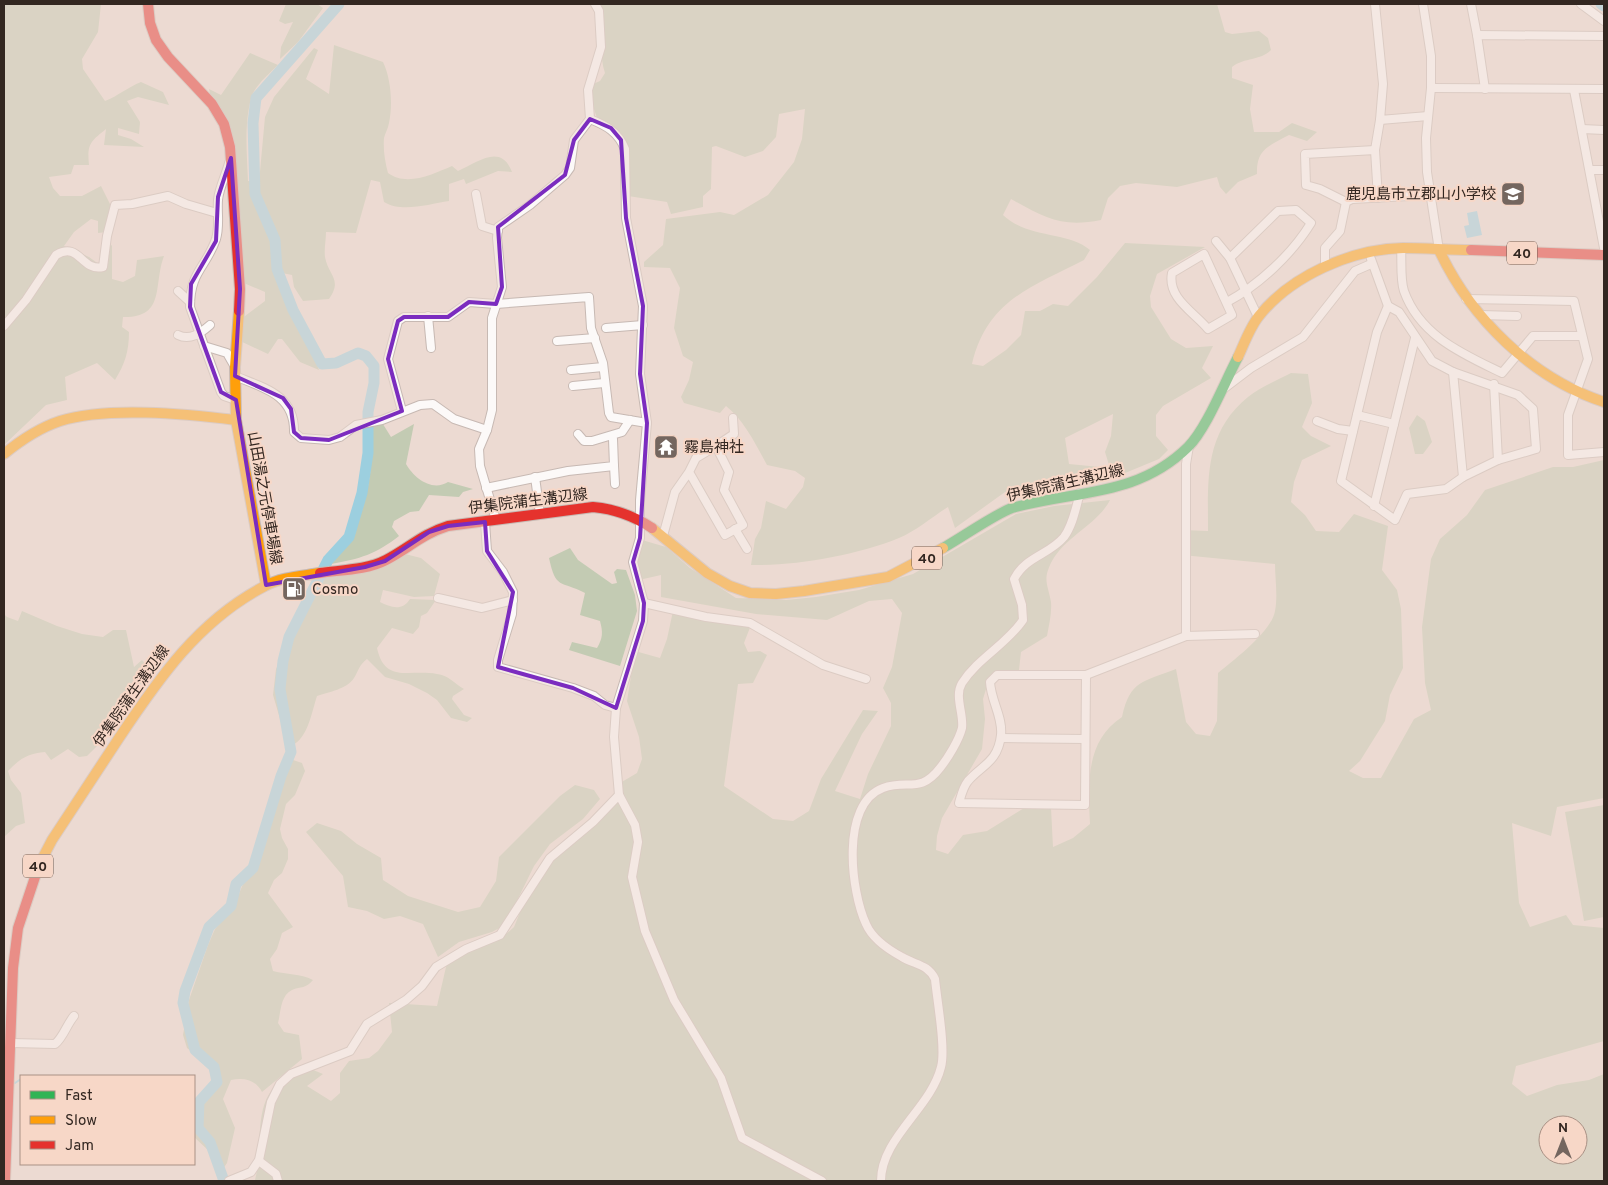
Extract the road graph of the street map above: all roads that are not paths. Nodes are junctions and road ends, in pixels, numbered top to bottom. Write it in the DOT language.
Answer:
graph roads {
  1 [pos="148,4"];
  2 [pos="595,4"];
  3 [pos="1375,4"];
  4 [pos="1423,4"];
  5 [pos="1471,4"];
  6 [pos="1581,4"];
  7 [pos="1604,22"];
  8 [pos="1477,35"];
  9 [pos="1604,36"];
  10 [pos="1432,88"];
  11 [pos="1485,89"];
  12 [pos="1604,89"];
  13 [pos="1574,90"];
  14 [pos="1428,116"];
  15 [pos="590,119"];
  16 [pos="1380,120"];
  17 [pos="1582,129"];
  18 [pos="1604,130"];
  19 [pos="1375,150"];
  20 [pos="231,158"];
  21 [pos="1590,170"];
  22 [pos="1604,170"];
  23 [pos="476,194"];
  24 [pos="1429,195"];
  25 [pos="1378,198"];
  26 [pos="1346,202"];
  27 [pos="1600,210"];
  28 [pos="217,212"];
  29 [pos="498,230"];
  30 [pos="1216,241"];
  31 [pos="1401,248"];
  32 [pos="1604,248"];
  33 [pos="1439,250"];
  34 [pos="1370,252"];
  35 [pos="1604,255"];
  36 [pos="1230,258"];
  37 [pos="1371,264"];
  38 [pos="1325,267"];
  39 [pos="178,291"];
  40 [pos="1245,292"];
  41 [pos="1466,299"];
  42 [pos="190,302"];
  43 [pos="1227,302"];
  44 [pos="496,304"];
  45 [pos="1388,306"];
  46 [pos="1481,315"];
  47 [pos="428,316"];
  48 [pos="1517,316"];
  49 [pos="1258,317"];
  50 [pos="643,325"];
  51 [pos="4,326"];
  52 [pos="210,326"];
  53 [pos="606,328"];
  54 [pos="178,334"];
  55 [pos="200,334"];
  56 [pos="1582,336"];
  57 [pos="595,338"];
  58 [pos="1415,338"];
  59 [pos="558,341"];
  60 [pos="204,346"];
  61 [pos="431,348"];
  62 [pos="1521,352"];
  63 [pos="603,367"];
  64 [pos="571,370"];
  65 [pos="235,371"];
  66 [pos="1453,372"];
  67 [pos="604,382"];
  68 [pos="1494,384"];
  69 [pos="574,386"];
  70 [pos="1576,392"];
  71 [pos="1218,393"];
  72 [pos="236,400"];
  73 [pos="1604,402"];
  74 [pos="402,411"];
  75 [pos="1357,415"];
  76 [pos="733,418"];
  77 [pos="236,420"];
  78 [pos="630,420"];
  79 [pos="1317,421"];
  80 [pos="647,423"];
  81 [pos="1394,424"];
  82 [pos="487,430"];
  83 [pos="1353,431"];
  84 [pos="578,434"];
  85 [pos="614,439"];
  86 [pos="716,446"];
  87 [pos="1189,446"];
  88 [pos="1604,452"];
  89 [pos="4,454"];
  90 [pos="1498,460"];
  91 [pos="614,466"];
  92 [pos="689,472"];
  93 [pos="535,477"];
  94 [pos="1462,477"];
  95 [pos="615,484"];
  96 [pos="486,488"];
  97 [pos="1080,493"];
  98 [pos="1374,506"];
  99 [pos="540,514"];
  100 [pos="491,521"];
  101 [pos="641,522"];
  102 [pos="735,529"];
  103 [pos="663,536"];
  104 [pos="747,549"];
  105 [pos="266,585"];
  106 [pos="438,598"];
  107 [pos="513,600"];
  108 [pos="644,602"];
  109 [pos="1256,634"];
  110 [pos="1186,636"];
  111 [pos="1086,675"];
  112 [pos="866,679"];
  113 [pos="616,708"];
  114 [pos="1001,738"];
  115 [pos="1085,739"];
  116 [pos="619,795"];
  117 [pos="74,1016"];
  118 [pos="8,1047"];
  119 [pos="259,1161"];
  120 [pos="244,1179"];
  121 [pos="6,1181"];
  122 [pos="229,1181"];
  123 [pos="234,1181"];
  124 [pos="277,1181"];
  125 [pos="822,1181"];
  126 [pos="881,1181"];
  1 -- 20 [label="main road"];
  2 -- 15 [label="street"];
  3 -- 16 [label="street"];
  4 -- 10 [label="street"];
  5 -- 8 [label="street"];
  6 -- 7 [label="street"];
  8 -- 9 [label="street"];
  8 -- 11 [label="street"];
  10 -- 11 [label="street"];
  10 -- 14 [label="street"];
  11 -- 13 [label="street"];
  12 -- 13 [label="street"];
  13 -- 17 [label="street"];
  14 -- 16 [label="street"];
  14 -- 24 [label="street"];
  15 -- 29 [label="street"];
  15 -- 50 [label="street"];
  16 -- 19 [label="street"];
  17 -- 18 [label="street"];
  17 -- 21 [label="street"];
  19 -- 25 [label="street"];
  19 -- 26 [label="street"];
  20 -- 28 [label="street"];
  20 -- 65 [label="main road"];
  21 -- 22 [label="street"];
  21 -- 27 [label="street"];
  23 -- 29 [label="street"];
  24 -- 25 [label="street"];
  24 -- 33 [label="street"];
  25 -- 26 [label="street"];
  26 -- 38 [label="street"];
  27 -- 32 [label="street"];
  28 -- 42 [label="street"];
  28 -- 51 [label="street"];
  29 -- 44 [label="street"];
  30 -- 36 [label="street"];
  31 -- 33 [label="main road, 伊集院蒲生溝辺線 / 40"];
  31 -- 34 [label="main road, 伊集院蒲生溝辺線 / 40"];
  31 -- 62 [label="street"];
  33 -- 35 [label="main road, 伊集院蒲生溝辺線 / 40"];
  33 -- 41 [label="main road"];
  34 -- 37 [label="street"];
  34 -- 38 [label="main road, 伊集院蒲生溝辺線 / 40"];
  36 -- 40 [label="street"];
  36 -- 40 [label="street"];
  37 -- 45 [label="street"];
  37 -- 71 [label="street"];
  38 -- 49 [label="main road, 伊集院蒲生溝辺線 / 40"];
  39 -- 42 [label="street"];
  40 -- 43 [label="street"];
  40 -- 49 [label="street"];
  41 -- 46 [label="main road"];
  41 -- 56 [label="street"];
  42 -- 55 [label="street"];
  43 -- 43 [label="street"];
  44 -- 47 [label="street"];
  44 -- 57 [label="street"];
  44 -- 82 [label="street"];
  45 -- 58 [label="street"];
  45 -- 75 [label="street"];
  46 -- 48 [label="street"];
  46 -- 62 [label="main road"];
  47 -- 61 [label="street"];
  47 -- 74 [label="street"];
  49 -- 71 [label="main road, 伊集院蒲生溝辺線 / 40"];
  50 -- 53 [label="street"];
  50 -- 80 [label="street"];
  52 -- 55 [label="street"];
  54 -- 55 [label="street"];
  55 -- 60 [label="street"];
  56 -- 62 [label="street"];
  56 -- 70 [label="street"];
  57 -- 59 [label="street"];
  57 -- 63 [label="street"];
  58 -- 66 [label="street"];
  58 -- 81 [label="street"];
  60 -- 65 [label="street"];
  60 -- 72 [label="street"];
  62 -- 70 [label="main road"];
  63 -- 64 [label="street"];
  63 -- 67 [label="street"];
  65 -- 72 [label="main road"];
  65 -- 74 [label="street"];
  66 -- 68 [label="street"];
  66 -- 94 [label="street"];
  67 -- 69 [label="street"];
  67 -- 78 [label="street"];
  68 -- 90 [label="street"];
  68 -- 90 [label="street"];
  70 -- 73 [label="main road"];
  70 -- 88 [label="street"];
  71 -- 87 [label="main road, 伊集院蒲生溝辺線 / 40"];
  72 -- 77 [label="main road"];
  74 -- 82 [label="street"];
  75 -- 81 [label="street"];
  75 -- 83 [label="street"];
  76 -- 86 [label="street"];
  77 -- 89 [label="main road, 山田湯之元停車場線"];
  77 -- 105 [label="main road, 山田湯之元停車場線"];
  78 -- 80 [label="street"];
  78 -- 84 [label="street"];
  79 -- 83 [label="street"];
  80 -- 101 [label="street"];
  81 -- 98 [label="street"];
  82 -- 96 [label="street"];
  83 -- 98 [label="street"];
  85 -- 91 [label="street"];
  86 -- 92 [label="street"];
  86 -- 102 [label="street"];
  87 -- 97 [label="main road, 伊集院蒲生溝辺線 / 40"];
  87 -- 110 [label="street"];
  90 -- 94 [label="street"];
  91 -- 93 [label="street"];
  91 -- 95 [label="street"];
  92 -- 102 [label="street"];
  92 -- 103 [label="street"];
  93 -- 96 [label="street"];
  93 -- 99 [label="street"];
  94 -- 98 [label="street"];
  96 -- 100 [label="street"];
  97 -- 103 [label="main road, 伊集院蒲生溝辺線 / 40"];
  97 -- 126 [label="street"];
  99 -- 100 [label="main road, 伊集院蒲生溝辺線 / 40"];
  99 -- 101 [label="main road, 伊集院蒲生溝辺線 / 40"];
  100 -- 105 [label="main road, 伊集院蒲生溝辺線 / 40"];
  100 -- 107 [label="street"];
  101 -- 103 [label="main road, 伊集院蒲生溝辺線 / 40"];
  101 -- 108 [label="street"];
  102 -- 104 [label="street"];
  105 -- 118 [label="main road, 伊集院蒲生溝辺線 / 40"];
  106 -- 107 [label="street"];
  107 -- 113 [label="street"];
  108 -- 112 [label="street"];
  108 -- 113 [label="street"];
  109 -- 110 [label="street"];
  110 -- 111 [label="street"];
  111 -- 114 [label="street"];
  111 -- 115 [label="street"];
  113 -- 116 [label="street"];
  114 -- 115 [label="street"];
  114 -- 115 [label="street"];
  116 -- 119 [label="street"];
  116 -- 125 [label="street"];
  117 -- 118 [label="street"];
  118 -- 121 [label="main road, 伊集院蒲生溝辺線 / 40"];
  119 -- 120 [label="street"];
  119 -- 124 [label="street"];
  120 -- 123 [label="street"];
  122 -- 123 [label="street"];
}
